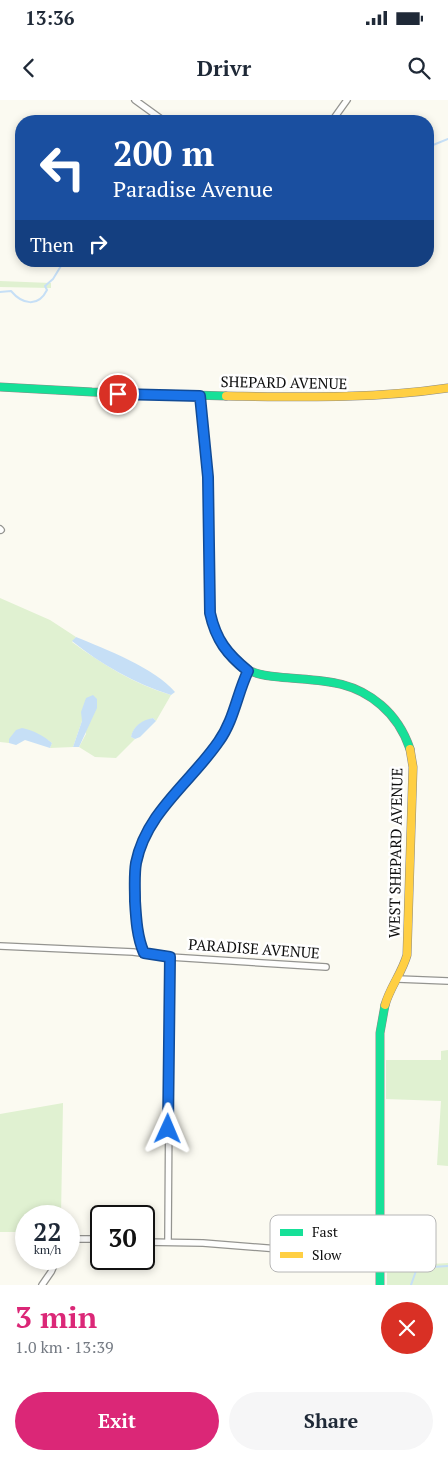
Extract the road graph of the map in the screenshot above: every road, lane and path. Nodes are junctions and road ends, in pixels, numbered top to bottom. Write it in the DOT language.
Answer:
graph roads {
  1 [pos="135,100"];
  2 [pos="346,100"];
  3 [pos="156,115"];
  4 [pos="336,115"];
  5 [pos="0,387"];
  6 [pos="448,388"];
  7 [pos="200,396"];
  8 [pos="248,671"];
  9 [pos="0,946"];
  10 [pos="144,953"];
  11 [pos="170,957"];
  12 [pos="326,967"];
  13 [pos="398,979"];
  14 [pos="448,982"];
  15 [pos="380,1215"];
  16 [pos="168,1241"];
  17 [pos="155,1242"];
  18 [pos="270,1249"];
  19 [pos="52,1270"];
  20 [pos="380,1272"];
  21 [pos="42,1285"];
  22 [pos="380,1285"];
  1 -- 3 [label="street"];
  2 -- 4 [label="street"];
  5 -- 7 [label="street, SHEPARD AVENUE"];
  6 -- 7 [label="street, SHEPARD AVENUE"];
  7 -- 8 [label="street"];
  8 -- 10 [label="street"];
  8 -- 13 [label="street, WEST SHEPARD AVENUE"];
  9 -- 10 [label="street, PARADISE AVENUE"];
  10 -- 11 [label="street, PARADISE AVENUE"];
  11 -- 12 [label="street, PARADISE AVENUE"];
  11 -- 16 [label="street"];
  13 -- 14 [label="street"];
  13 -- 15 [label="street, WEST SHEPARD AVENUE"];
  16 -- 17 [label="street"];
  16 -- 18 [label="street"];
  19 -- 21 [label="street"];
  20 -- 22 [label="street, WEST SHEPARD AVENUE"];
}
